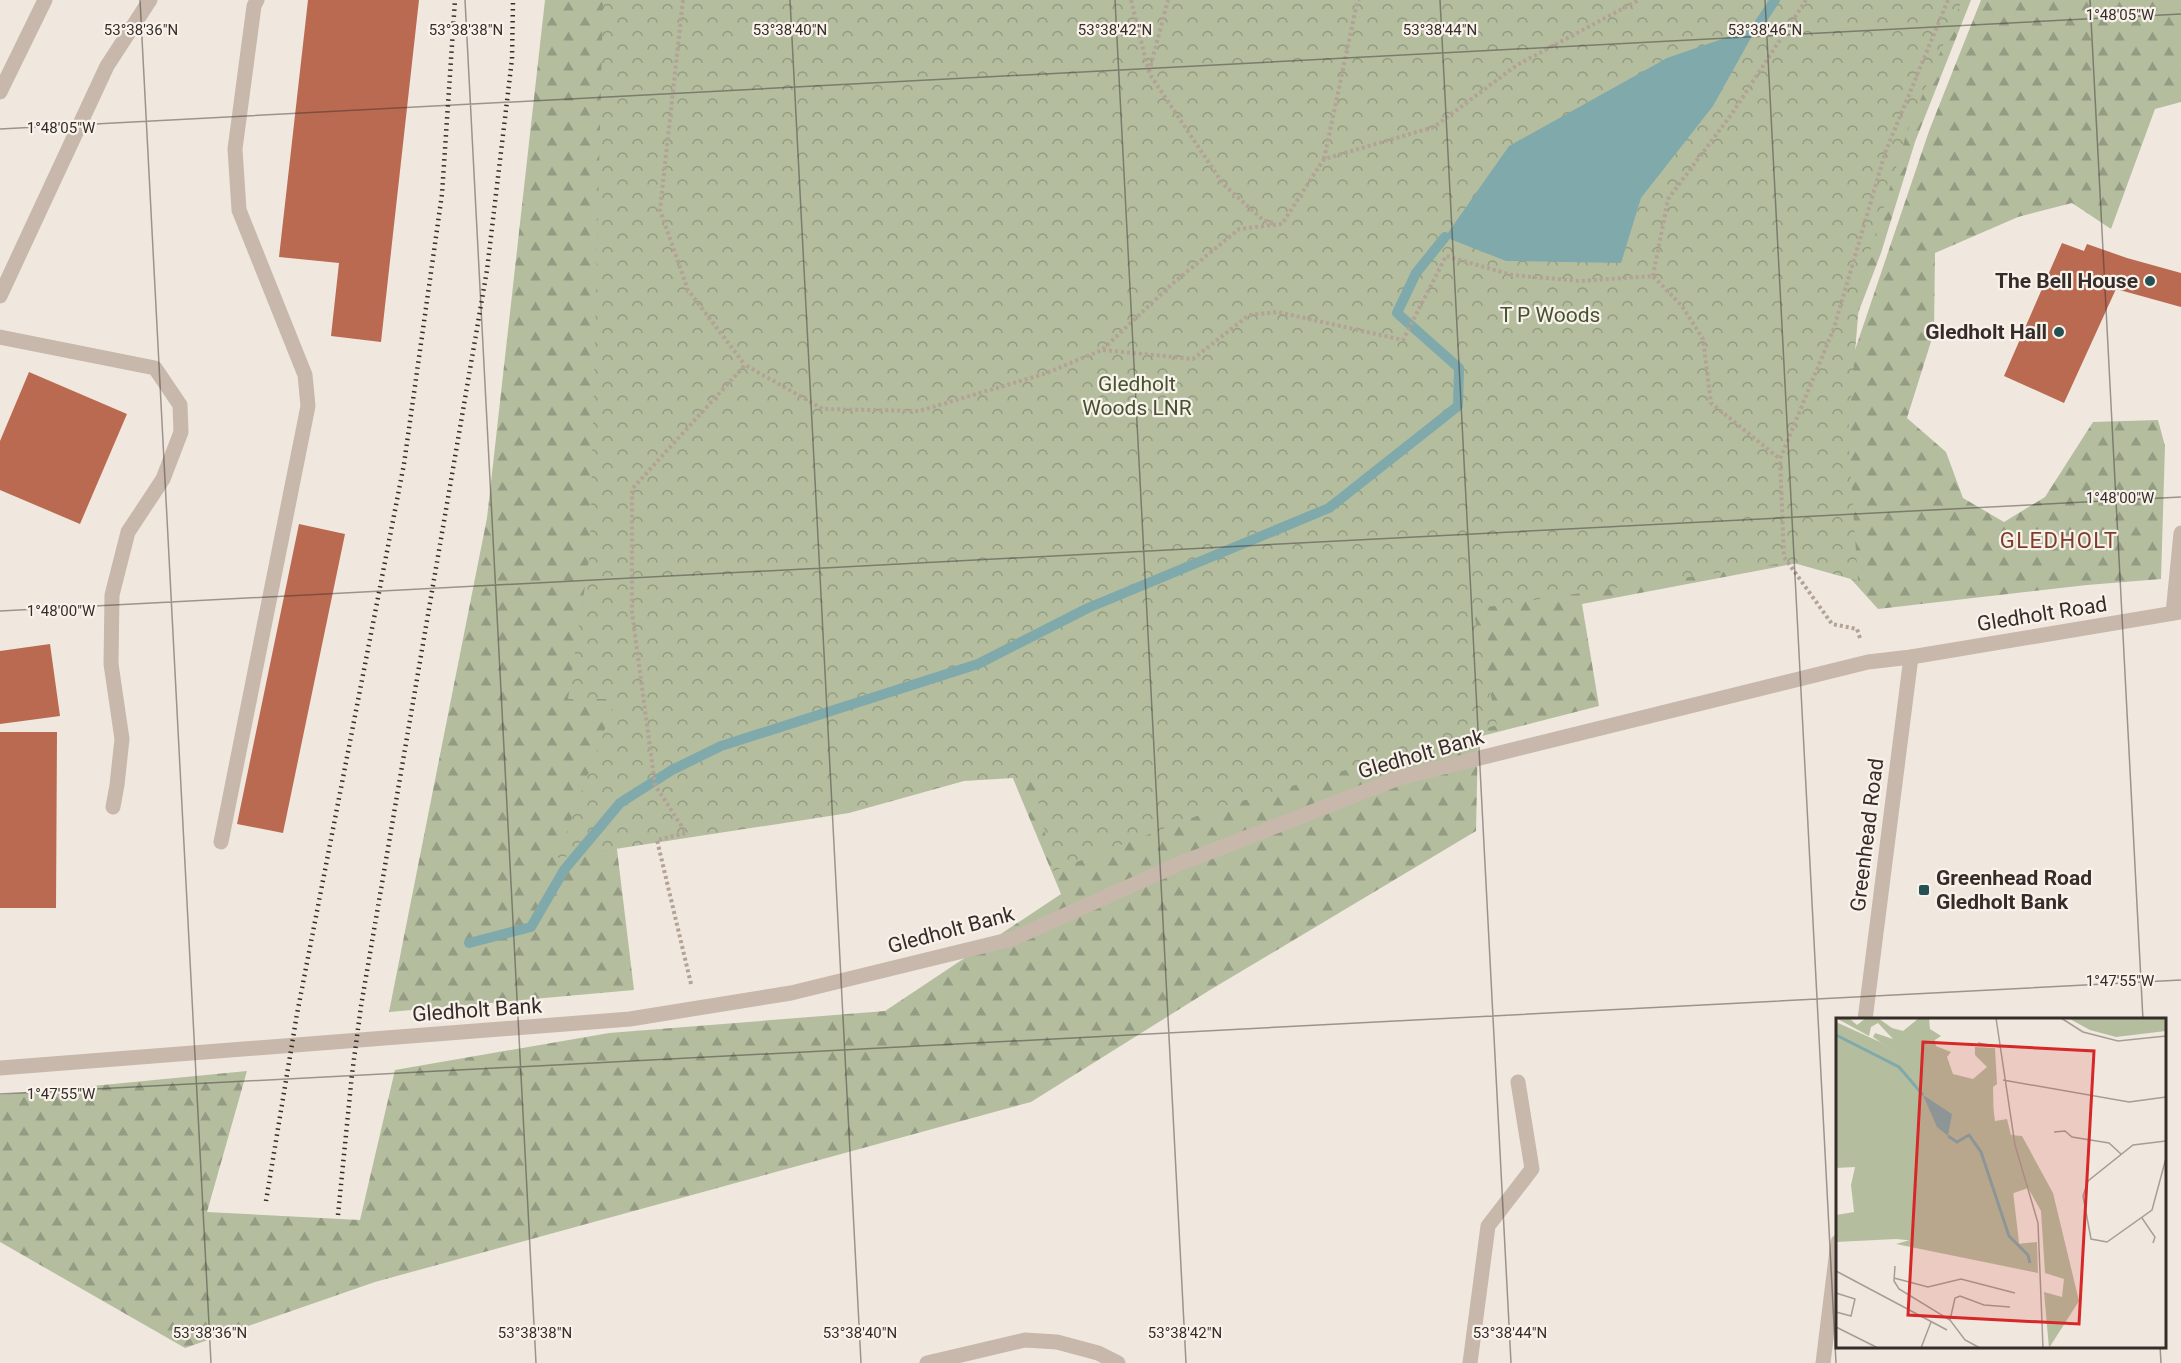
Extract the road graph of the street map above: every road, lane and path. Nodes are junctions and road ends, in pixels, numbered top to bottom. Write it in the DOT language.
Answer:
graph roads {
  1 [pos="45,0"];
  2 [pos="150,0"];
  3 [pos="257,0"];
  4 [pos="683,0"];
  5 [pos="1131,0"];
  6 [pos="1168,0"];
  7 [pos="1359,0"];
  8 [pos="1639,0"];
  9 [pos="1806,0"];
  10 [pos="1948,0"];
  11 [pos="1149,73"];
  12 [pos="0,92"];
  13 [pos="1324,159"];
  14 [pos="1282,224"];
  15 [pos="1653,276"];
  16 [pos="0,296"];
  17 [pos="0,337"];
  18 [pos="1102,350"];
  19 [pos="745,365"];
  20 [pos="1780,459"];
  21 [pos="2181,533"];
  22 [pos="2177,613"];
  23 [pos="1911,657"];
  24 [pos="1868,662"];
  25 [pos="113,807"];
  26 [pos="221,842"];
  27 [pos="697,1008"];
  28 [pos="1865,1018"];
  29 [pos="0,1068"];
  30 [pos="1518,1082"];
  31 [pos="1836,1258"];
  32 [pos="927,1363"];
  33 [pos="1118,1363"];
  34 [pos="1470,1363"];
  35 [pos="1823,1363"];
  1 -- 12 [label="street"];
  2 -- 16 [label="street"];
  3 -- 26 [label="street"];
  4 -- 19 [label="path"];
  5 -- 11 [label="path"];
  6 -- 11 [label="path"];
  7 -- 13 [label="path"];
  8 -- 13 [label="path"];
  9 -- 15 [label="path"];
  10 -- 20 [label="path"];
  11 -- 14 [label="path"];
  13 -- 14 [label="path"];
  14 -- 18 [label="path"];
  15 -- 18 [label="path"];
  15 -- 20 [label="path"];
  17 -- 25 [label="street"];
  18 -- 19 [label="path"];
  19 -- 27 [label="path"];
  20 -- 24 [label="path"];
  21 -- 22 [label="street"];
  22 -- 23 [label="street, Gledholt Road"];
  23 -- 24 [label="street, Gledholt Bank"];
  23 -- 28 [label="street, Greenhead Road"];
  24 -- 27 [label="street, Gledholt Bank"];
  27 -- 29 [label="street, Gledholt Bank"];
  30 -- 34 [label="street"];
  31 -- 35 [label="street"];
  32 -- 33 [label="street"];
}
